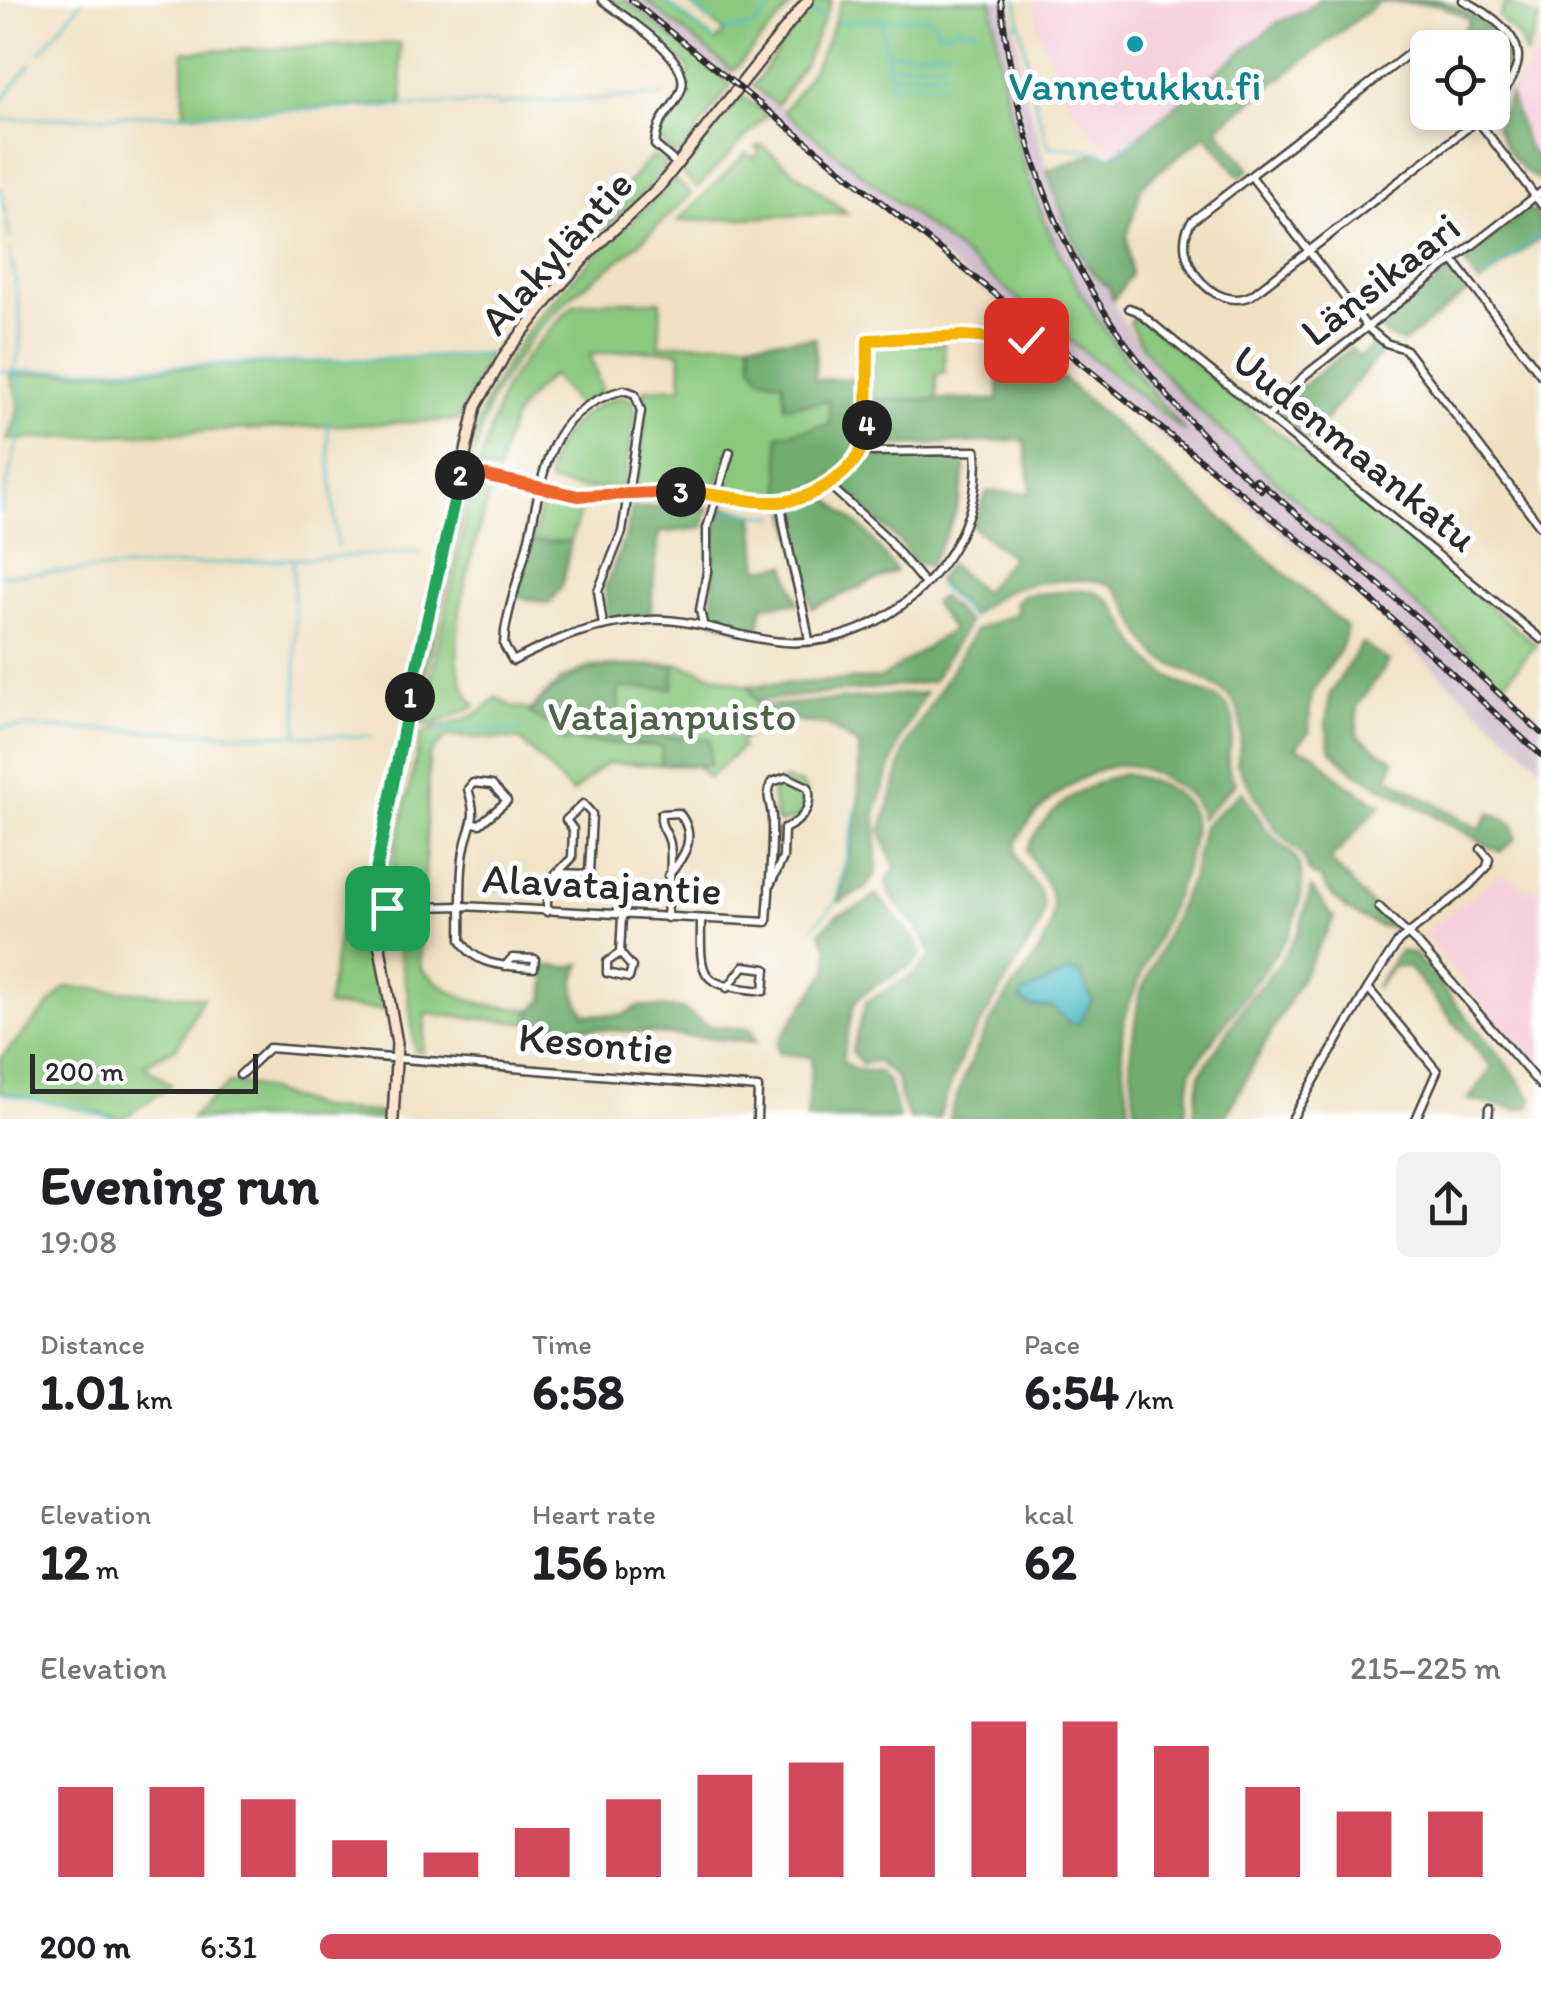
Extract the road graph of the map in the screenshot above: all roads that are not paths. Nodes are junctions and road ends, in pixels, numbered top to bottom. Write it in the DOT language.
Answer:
graph roads {
  1 [pos="602,0"];
  2 [pos="808,0"];
  3 [pos="1464,0"];
  4 [pos="1505,30"];
  5 [pos="1510,38"];
  6 [pos="1410,53"];
  7 [pos="1510,77"];
  8 [pos="1466,130"];
  9 [pos="1485,130"];
  10 [pos="677,164"];
  11 [pos="1251,176"];
  12 [pos="1538,194"];
  13 [pos="1541,204"];
  14 [pos="1309,250"];
  15 [pos="1453,260"];
  16 [pos="1129,308"];
  17 [pos="1368,328"];
  18 [pos="1026,340"];
  19 [pos="1541,375"];
  20 [pos="1269,416"];
  21 [pos="730,452"];
  22 [pos="862,452"];
  23 [pos="461,470"];
  24 [pos="828,485"];
  25 [pos="540,488"];
  26 [pos="628,494"];
  27 [pos="718,496"];
  28 [pos="782,504"];
  29 [pos="1541,527"];
  30 [pos="926,584"];
  31 [pos="703,624"];
  32 [pos="603,625"];
  33 [pos="1541,639"];
  34 [pos="809,641"];
  35 [pos="473,823"];
  36 [pos="772,827"];
  37 [pos="784,829"];
  38 [pos="1481,849"];
  39 [pos="556,873"];
  40 [pos="668,876"];
  41 [pos="769,887"];
  42 [pos="462,906"];
  43 [pos="1379,907"];
  44 [pos="374,908"];
  45 [pos="547,912"];
  46 [pos="622,916"];
  47 [pos="667,918"];
  48 [pos="701,920"];
  49 [pos="1406,934"];
  50 [pos="620,952"];
  51 [pos="505,966"];
  52 [pos="727,988"];
  53 [pos="1368,988"];
  54 [pos="398,1056"];
  55 [pos="240,1074"];
  56 [pos="1541,1086"];
  57 [pos="1489,1108"];
  58 [pos="393,1119"];
  59 [pos="757,1119"];
  60 [pos="1292,1119"];
  61 [pos="1416,1119"];
  62 [pos="1488,1119"];
  1 -- 10 [label="street"];
  2 -- 10 [label="street, Alakyläntie"];
  3 -- 4 [label="street"];
  5 -- 7 [label="street"];
  6 -- 11 [label="street"];
  8 -- 14 [label="street"];
  9 -- 12 [label="street"];
  10 -- 23 [label="street, Alakyläntie"];
  11 -- 14 [label="street"];
  11 -- 14 [label="street"];
  12 -- 13 [label="street"];
  12 -- 15 [label="street, Länsikaari"];
  14 -- 17 [label="street"];
  15 -- 17 [label="street, Länsikaari"];
  15 -- 19 [label="street"];
  16 -- 20 [label="street, Uudenmaankatu"];
  17 -- 20 [label="street, Länsikaari"];
  17 -- 29 [label="street"];
  18 -- 22 [label="street"];
  20 -- 33 [label="street, Uudenmaankatu"];
  21 -- 27 [label="street"];
  22 -- 24 [label="street"];
  22 -- 30 [label="street"];
  23 -- 25 [label="street"];
  23 -- 44 [label="street, Alakyläntie"];
  24 -- 28 [label="street"];
  24 -- 30 [label="street"];
  25 -- 26 [label="street"];
  25 -- 26 [label="street"];
  25 -- 32 [label="street"];
  26 -- 27 [label="street"];
  26 -- 32 [label="street"];
  27 -- 28 [label="street"];
  27 -- 31 [label="street"];
  28 -- 34 [label="street"];
  30 -- 34 [label="street"];
  31 -- 32 [label="street"];
  31 -- 34 [label="street"];
  35 -- 35 [label="street"];
  35 -- 42 [label="street"];
  36 -- 37 [label="street"];
  36 -- 37 [label="street"];
  36 -- 41 [label="street"];
  37 -- 41 [label="street"];
  38 -- 49 [label="street"];
  39 -- 39 [label="street"];
  39 -- 45 [label="street"];
  40 -- 40 [label="street"];
  40 -- 47 [label="street"];
  41 -- 48 [label="street, Alavatajantie"];
  42 -- 44 [label="street, Alavatajantie"];
  42 -- 45 [label="street, Alavatajantie"];
  42 -- 51 [label="street"];
  43 -- 49 [label="street"];
  44 -- 54 [label="street, Alakyläntie"];
  45 -- 46 [label="street, Alavatajantie"];
  46 -- 47 [label="street, Alavatajantie"];
  46 -- 50 [label="street"];
  47 -- 48 [label="street, Alavatajantie"];
  48 -- 52 [label="street"];
  49 -- 53 [label="street"];
  49 -- 56 [label="street"];
  50 -- 50 [label="street"];
  52 -- 52 [label="street"];
  53 -- 60 [label="street"];
  53 -- 61 [label="street"];
  54 -- 55 [label="street"];
  54 -- 58 [label="street, Alakyläntie"];
  54 -- 59 [label="street, Kesontie"];
  57 -- 62 [label="street"];
}
